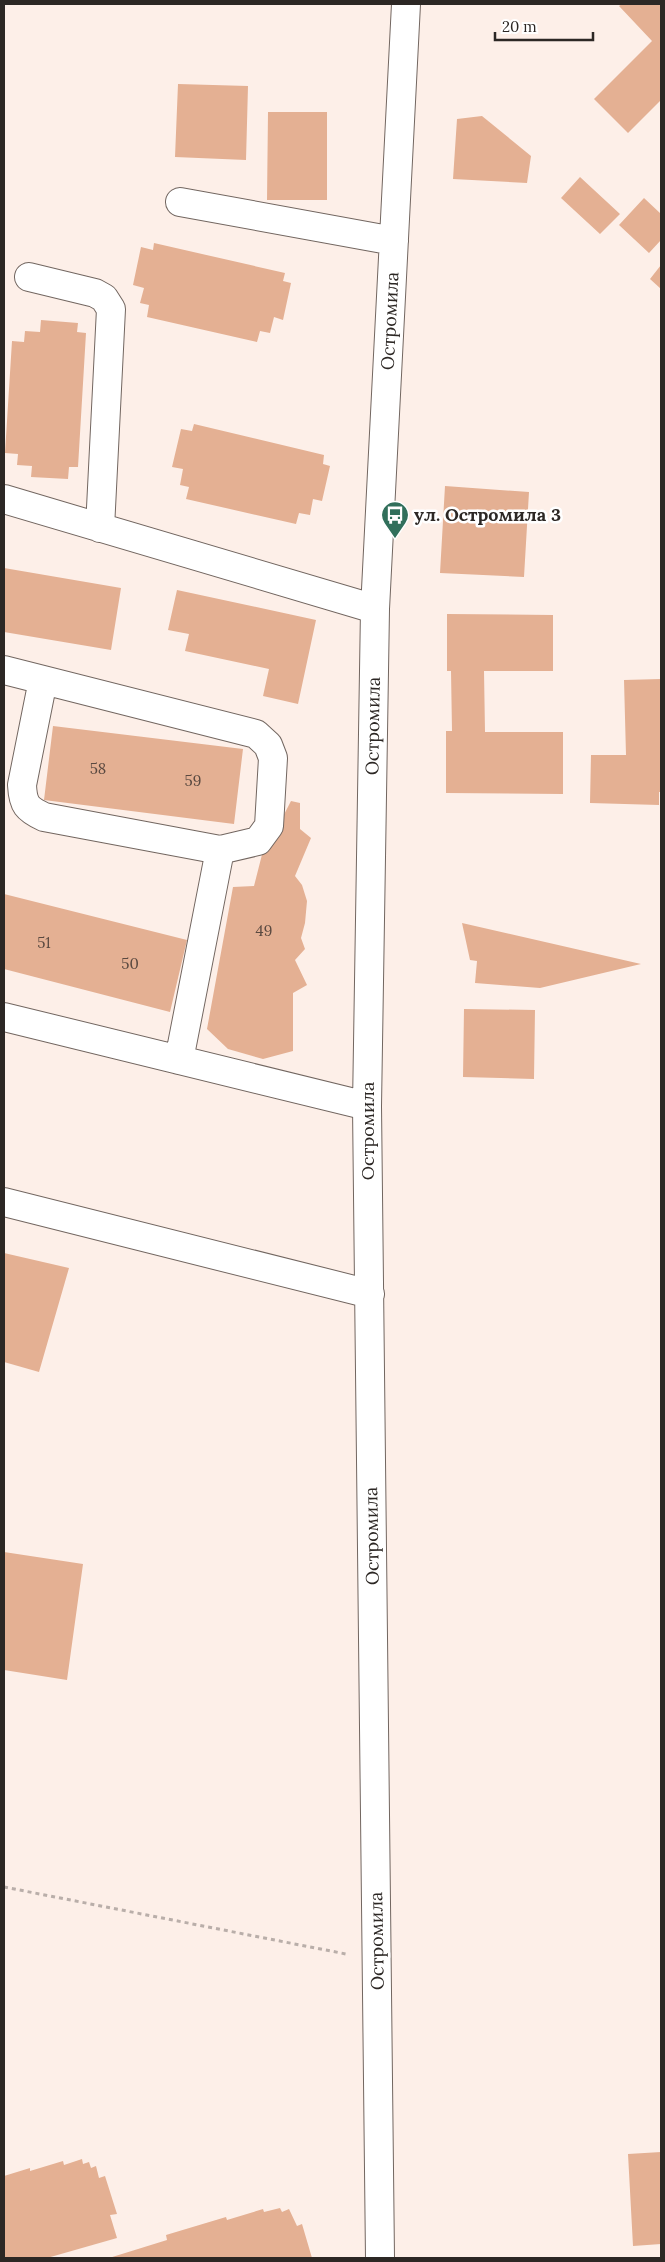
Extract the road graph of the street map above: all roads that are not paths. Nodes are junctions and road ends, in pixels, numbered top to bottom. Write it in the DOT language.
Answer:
graph roads {
  1 [pos="406,4"];
  2 [pos="180,202"];
  3 [pos="394,241"];
  4 [pos="30,277"];
  5 [pos="4,499"];
  6 [pos="100,528"];
  7 [pos="375,609"];
  8 [pos="4,670"];
  9 [pos="43,680"];
  10 [pos="13,784"];
  11 [pos="220,850"];
  12 [pos="4,1017"];
  13 [pos="180,1060"];
  14 [pos="367,1106"];
  15 [pos="4,1202"];
  16 [pos="370,1294"];
  17 [pos="380,2258"];
  1 -- 3 [label="street, Остромила"];
  2 -- 3 [label="street"];
  3 -- 7 [label="street, Остромила"];
  4 -- 6 [label="street"];
  5 -- 6 [label="street"];
  6 -- 7 [label="street"];
  7 -- 14 [label="street, Остромила"];
  8 -- 9 [label="street"];
  9 -- 10 [label="street"];
  9 -- 11 [label="street"];
  10 -- 11 [label="street"];
  11 -- 13 [label="street"];
  12 -- 13 [label="street"];
  13 -- 14 [label="street"];
  14 -- 16 [label="street, Остромила"];
  15 -- 16 [label="street"];
  16 -- 17 [label="street, Остромила"];
}
